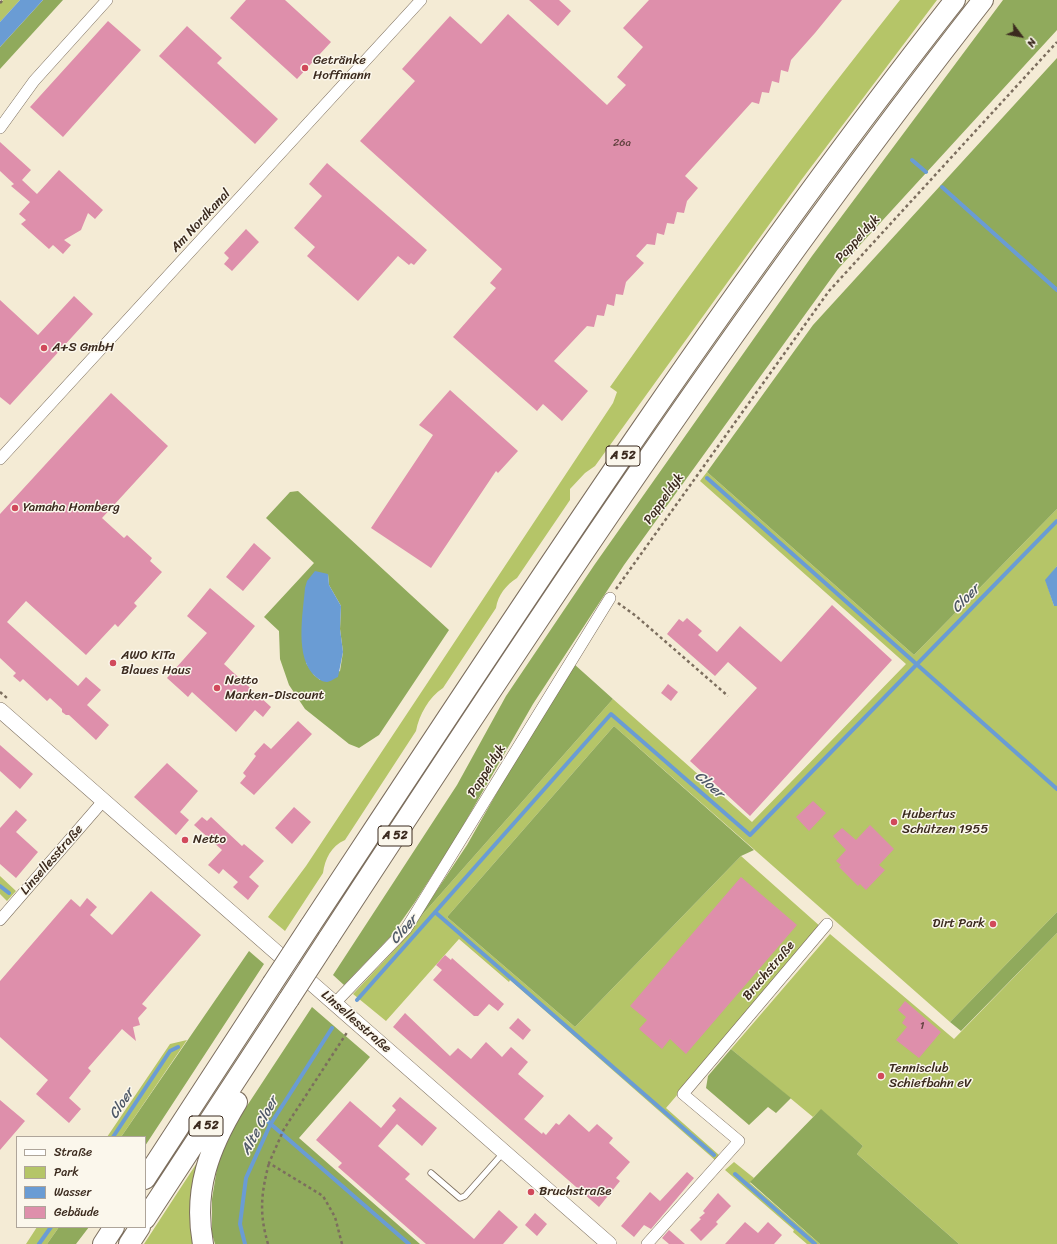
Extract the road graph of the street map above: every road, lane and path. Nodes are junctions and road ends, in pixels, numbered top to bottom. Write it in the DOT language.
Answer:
graph roads {
  1 [pos="3,0"];
  2 [pos="107,0"];
  3 [pos="421,0"];
  4 [pos="954,0"];
  5 [pos="983,0"];
  6 [pos="0,4"];
  7 [pos="1057,42"];
  8 [pos="0,128"];
  9 [pos="0,460"];
  10 [pos="610,598"];
  11 [pos="728,696"];
  12 [pos="0,710"];
  13 [pos="104,800"];
  14 [pos="0,920"];
  15 [pos="827,924"];
  16 [pos="335,1003"];
  17 [pos="355,1021"];
  18 [pos="267,1032"];
  19 [pos="505,1152"];
  20 [pos="269,1163"];
  21 [pos="431,1173"];
  22 [pos="146,1177"];
  23 [pos="146,1217"];
  24 [pos="113,1228"];
  25 [pos="139,1228"];
  26 [pos="103,1244"];
  27 [pos="129,1244"];
  28 [pos="203,1244"];
  29 [pos="268,1244"];
  30 [pos="342,1244"];
  31 [pos="609,1244"];
  32 [pos="647,1244"];
  1 -- 6 [label="path"];
  2 -- 8 [label="street"];
  3 -- 9 [label="street, Am Nordkanal"];
  4 -- 22 [label="highway, A 52, bridge"];
  5 -- 18 [label="highway, A 52, bridge"];
  7 -- 10 [label="path, Pappeldyk"];
  10 -- 11 [label="path"];
  10 -- 16 [label="street, Pappeldyk"];
  12 -- 13 [label="street, Linsellesstraße"];
  13 -- 14 [label="street, Linsellesstraße"];
  13 -- 16 [label="street, Linsellesstraße"];
  15 -- 32 [label="street, Bruchstraße"];
  16 -- 17 [label="street, Linsellesstraße"];
  17 -- 19 [label="street, Linsellesstraße"];
  17 -- 20 [label="path"];
  18 -- 23 [label="highway, A 52"];
  18 -- 28 [label="highway"];
  19 -- 21 [label="lane"];
  19 -- 31 [label="street, Linsellesstraße"];
  20 -- 29 [label="path"];
  20 -- 30 [label="path"];
  24 -- 26 [label="highway"];
  25 -- 27 [label="highway"];
}
